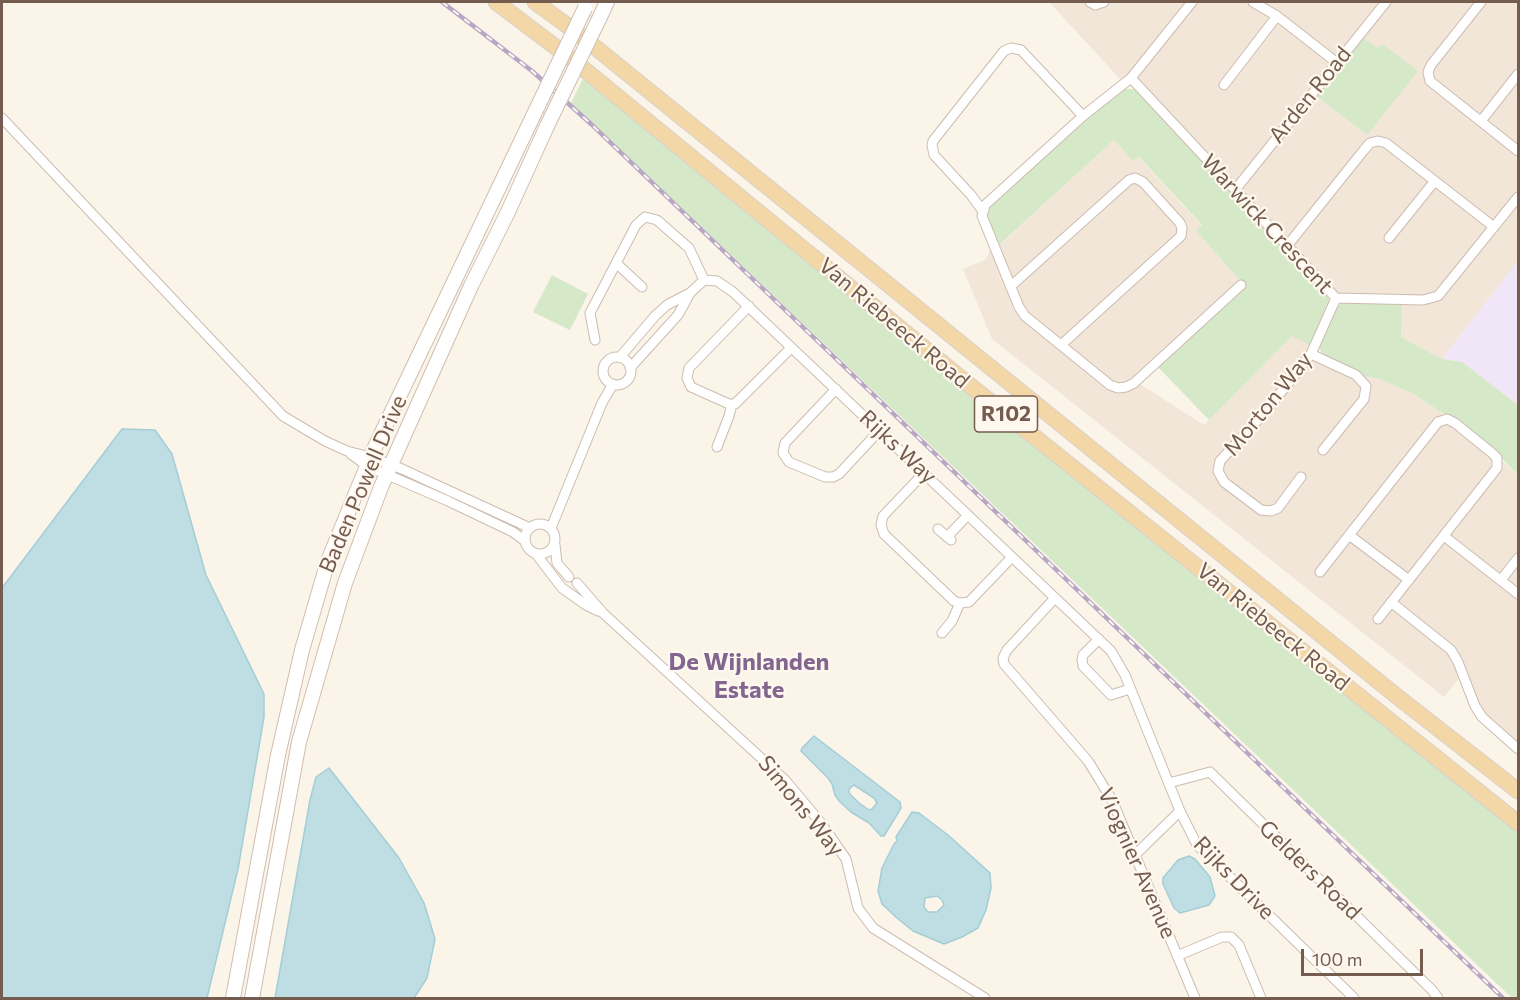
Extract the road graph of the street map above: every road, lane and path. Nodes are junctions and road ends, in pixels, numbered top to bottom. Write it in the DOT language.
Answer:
graph roads {
  1 [pos="496,2"];
  2 [pos="535,2"];
  3 [pos="608,2"];
  4 [pos="1090,2"];
  5 [pos="1104,2"];
  6 [pos="1192,2"];
  7 [pos="1253,2"];
  8 [pos="1386,2"];
  9 [pos="1481,2"];
  10 [pos="587,4"];
  11 [pos="1277,16"];
  12 [pos="1336,62"];
  13 [pos="1518,74"];
  14 [pos="1131,78"];
  15 [pos="1224,86"];
  16 [pos="1083,116"];
  17 [pos="2,118"];
  18 [pos="1481,122"];
  19 [pos="1518,151"];
  20 [pos="1434,182"];
  21 [pos="1235,190"];
  22 [pos="1518,196"];
  23 [pos="982,210"];
  24 [pos="1494,227"];
  25 [pos="1389,238"];
  26 [pos="1287,246"];
  27 [pos="616,263"];
  28 [pos="704,280"];
  29 [pos="1240,285"];
  30 [pos="1011,286"];
  31 [pos="642,287"];
  32 [pos="690,293"];
  33 [pos="1336,298"];
  34 [pos="749,306"];
  35 [pos="645,328"];
  36 [pos="656,339"];
  37 [pos="595,340"];
  38 [pos="1061,345"];
  39 [pos="791,348"];
  40 [pos="968,351"];
  41 [pos="1311,354"];
  42 [pos="620,357"];
  43 [pos="630,368"];
  44 [pos="951,370"];
  45 [pos="613,384"];
  46 [pos="836,389"];
  47 [pos="732,404"];
  48 [pos="880,430"];
  49 [pos="717,447"];
  50 [pos="1323,450"];
  51 [pos="368,462"];
  52 [pos="388,470"];
  53 [pos="925,472"];
  54 [pos="1301,477"];
  55 [pos="969,514"];
  56 [pos="530,528"];
  57 [pos="550,528"];
  58 [pos="939,529"];
  59 [pos="1191,530"];
  60 [pos="1349,536"];
  61 [pos="1444,536"];
  62 [pos="525,541"];
  63 [pos="555,545"];
  64 [pos="1174,549"];
  65 [pos="536,554"];
  66 [pos="1012,557"];
  67 [pos="1518,558"];
  68 [pos="1320,572"];
  69 [pos="1408,580"];
  70 [pos="1501,580"];
  71 [pos="1518,594"];
  72 [pos="1055,598"];
  73 [pos="1391,602"];
  74 [pos="960,603"];
  75 [pos="603,613"];
  76 [pos="1378,619"];
  77 [pos="942,633"];
  78 [pos="1099,639"];
  79 [pos="1130,689"];
  80 [pos="1408,704"];
  81 [pos="1391,722"];
  82 [pos="1518,749"];
  83 [pos="1169,783"];
  84 [pos="1518,791"];
  85 [pos="1180,810"];
  86 [pos="1518,823"];
  87 [pos="1135,855"];
  88 [pos="1178,956"];
  89 [pos="233,999"];
  90 [pos="252,999"];
  91 [pos="985,999"];
  92 [pos="1195,999"];
  93 [pos="1261,999"];
  94 [pos="1354,999"];
  95 [pos="1438,999"];
  1 -- 44 [label="main road, Van Riebeeck Road / R102"];
  2 -- 40 [label="main road, Van Riebeeck Road / R102"];
  3 -- 52 [label="main road, Baden Powell Drive, bridge"];
  4 -- 5 [label="street"];
  6 -- 14 [label="street"];
  7 -- 11 [label="street"];
  8 -- 12 [label="street, Arden Road"];
  9 -- 18 [label="street"];
  10 -- 51 [label="main road, Baden Powell Drive, bridge"];
  11 -- 12 [label="street"];
  11 -- 15 [label="street"];
  12 -- 21 [label="street, Arden Road"];
  13 -- 18 [label="street"];
  14 -- 16 [label="street"];
  14 -- 21 [label="street, Warwick Crescent"];
  16 -- 23 [label="street"];
  16 -- 23 [label="street"];
  17 -- 51 [label="street"];
  18 -- 19 [label="street"];
  20 -- 24 [label="street"];
  20 -- 25 [label="street"];
  20 -- 26 [label="street"];
  21 -- 26 [label="street, Warwick Crescent"];
  22 -- 24 [label="street, Warwick Crescent"];
  23 -- 30 [label="street"];
  24 -- 33 [label="street, Warwick Crescent"];
  26 -- 33 [label="street, Warwick Crescent"];
  27 -- 28 [label="street"];
  27 -- 31 [label="street"];
  27 -- 37 [label="street"];
  28 -- 32 [label="street"];
  28 -- 34 [label="street, Rijks Way"];
  29 -- 38 [label="street"];
  30 -- 38 [label="street"];
  30 -- 38 [label="street"];
  32 -- 35 [label="street"];
  32 -- 36 [label="street"];
  33 -- 41 [label="street, Morton Way"];
  34 -- 39 [label="street, Rijks Way"];
  34 -- 47 [label="street"];
  35 -- 36 [label="street"];
  35 -- 42 [label="street"];
  36 -- 43 [label="street"];
  39 -- 46 [label="street, Rijks Way"];
  39 -- 47 [label="street"];
  40 -- 44 [label="main road"];
  40 -- 59 [label="main road, Van Riebeeck Road / R102"];
  41 -- 50 [label="street"];
  41 -- 54 [label="street, Morton Way"];
  42 -- 43 [label="street"];
  42 -- 45 [label="street"];
  43 -- 45 [label="street"];
  44 -- 64 [label="main road, Van Riebeeck Road / R102"];
  45 -- 57 [label="street"];
  46 -- 48 [label="street, Rijks Way"];
  46 -- 48 [label="street"];
  47 -- 49 [label="street"];
  48 -- 53 [label="street, Rijks Way"];
  51 -- 52 [label="street"];
  51 -- 89 [label="main road, Baden Powell Drive"];
  52 -- 56 [label="street"];
  52 -- 62 [label="street"];
  52 -- 90 [label="main road, Baden Powell Drive"];
  53 -- 55 [label="street, Rijks Way"];
  53 -- 74 [label="street"];
  55 -- 58 [label="street"];
  55 -- 66 [label="street, Rijks Way"];
  56 -- 57 [label="street"];
  56 -- 62 [label="street"];
  57 -- 63 [label="street"];
  59 -- 64 [label="main road"];
  59 -- 80 [label="main road, Van Riebeeck Road / R102"];
  60 -- 61 [label="street"];
  60 -- 68 [label="street"];
  60 -- 69 [label="street"];
  61 -- 69 [label="street"];
  61 -- 70 [label="street"];
  62 -- 65 [label="street"];
  63 -- 65 [label="street"];
  63 -- 75 [label="street, Simons Way"];
  64 -- 81 [label="main road, Van Riebeeck Road / R102"];
  65 -- 75 [label="street, Simons Way"];
  66 -- 72 [label="street, Rijks Way"];
  66 -- 74 [label="street"];
  67 -- 70 [label="street"];
  69 -- 73 [label="street"];
  70 -- 71 [label="street"];
  72 -- 78 [label="street, Rijks Way"];
  72 -- 87 [label="street, Viognier Avenue"];
  73 -- 76 [label="street"];
  73 -- 82 [label="street"];
  74 -- 77 [label="street"];
  75 -- 91 [label="street, Simons Way"];
  78 -- 79 [label="street, Rijks Drive"];
  78 -- 79 [label="street"];
  79 -- 83 [label="street, Rijks Drive"];
  80 -- 81 [label="main road"];
  80 -- 84 [label="main road, Van Riebeeck Road / R102"];
  81 -- 86 [label="main road, Van Riebeeck Road / R102"];
  83 -- 85 [label="street, Rijks Drive"];
  83 -- 95 [label="street, Gelders Road"];
  85 -- 87 [label="street"];
  85 -- 94 [label="street, Rijks Drive"];
  87 -- 88 [label="street, Viognier Avenue"];
  88 -- 92 [label="street, Viognier Avenue"];
  88 -- 93 [label="street"];
}
